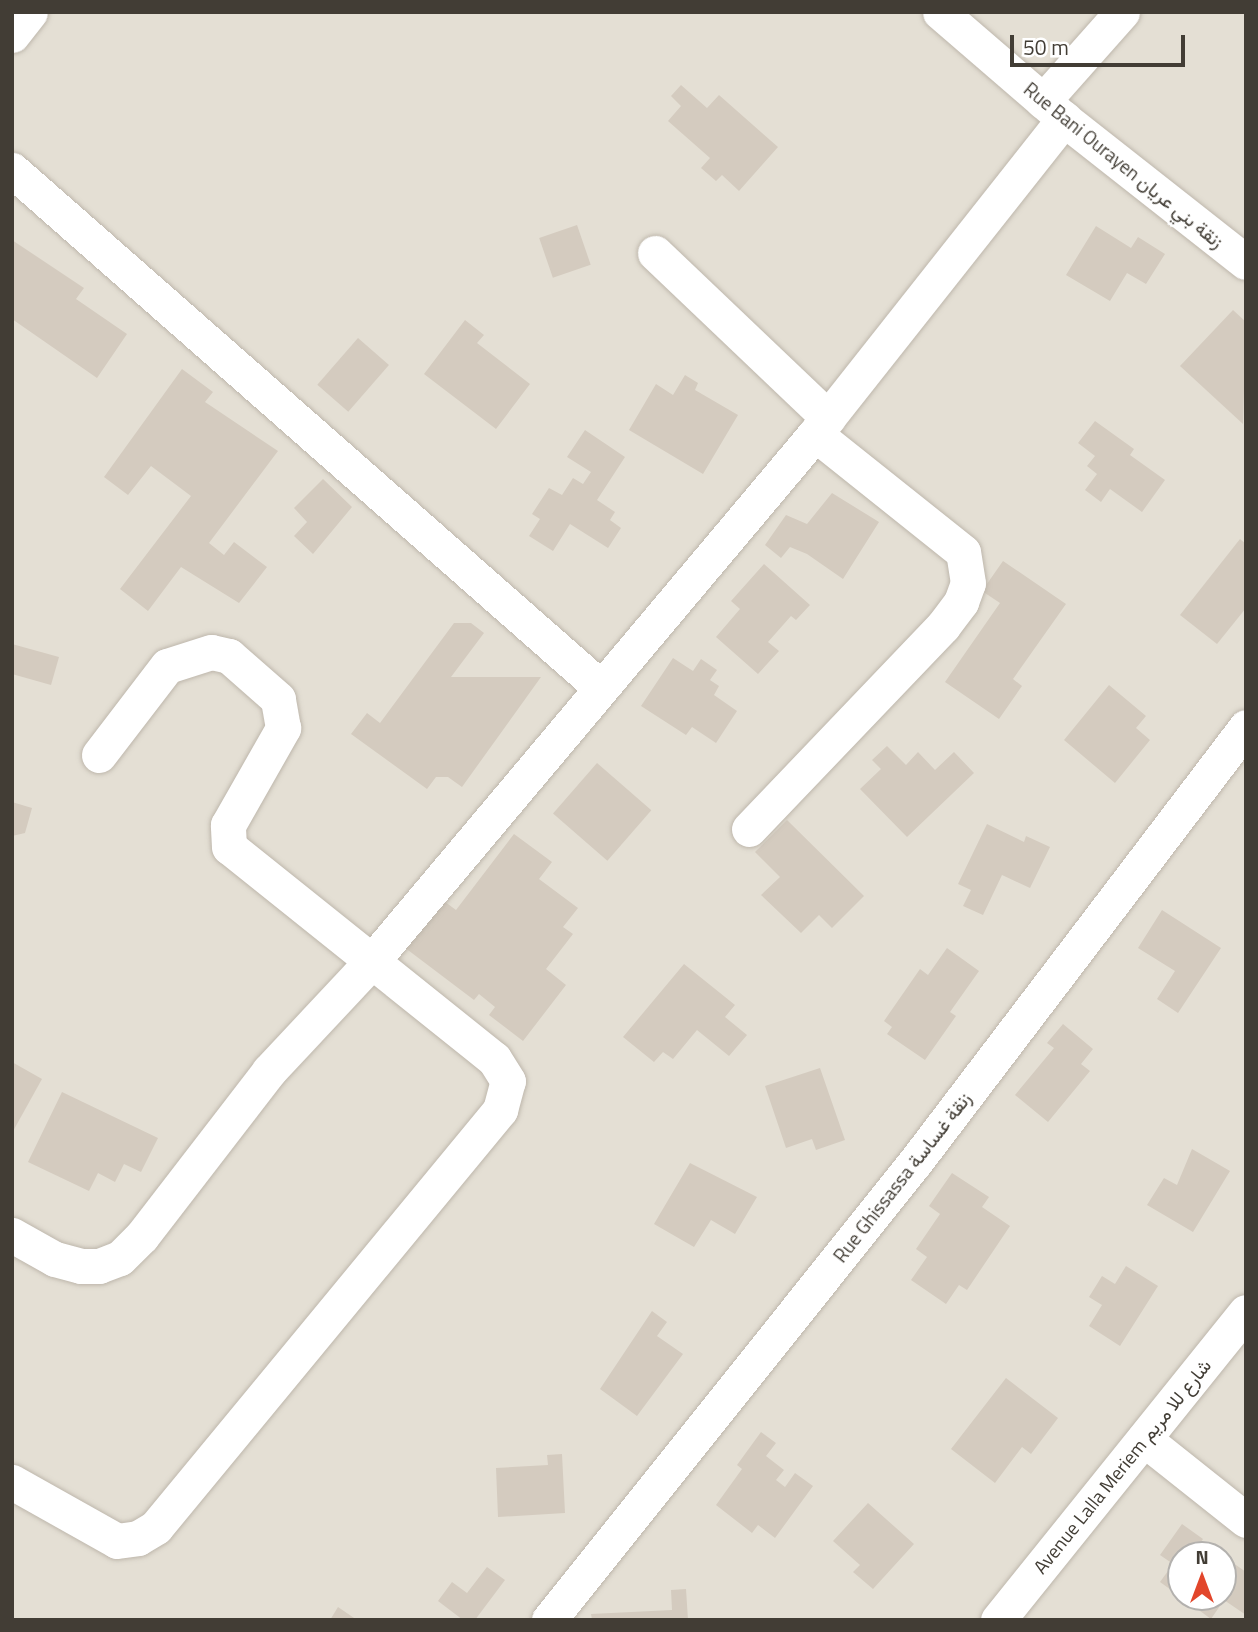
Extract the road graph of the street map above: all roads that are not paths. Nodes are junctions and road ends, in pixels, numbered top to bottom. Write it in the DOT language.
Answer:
graph roads {
  1 [pos="30,12"];
  2 [pos="940,12"];
  3 [pos="1122,12"];
  4 [pos="12,35"];
  5 [pos="1054,110"];
  6 [pos="12,170"];
  7 [pos="655,253"];
  8 [pos="1246,262"];
  9 [pos="821,426"];
  10 [pos="600,687"];
  11 [pos="1246,727"];
  12 [pos="99,755"];
  13 [pos="749,829"];
  14 [pos="373,960"];
  15 [pos="12,1235"];
  16 [pos="1246,1312"];
  17 [pos="1144,1439"];
  18 [pos="12,1482"];
  19 [pos="1246,1520"];
  20 [pos="549,1620"];
  21 [pos="998,1620"];
  1 -- 4 [label="street"];
  2 -- 5 [label="street, Rue Bani Ourayen زنقة بني عريان"];
  3 -- 5 [label="street"];
  5 -- 8 [label="street, Rue Bani Ourayen زنقة بني عريان"];
  5 -- 9 [label="street"];
  6 -- 10 [label="street"];
  7 -- 9 [label="street"];
  9 -- 10 [label="street"];
  9 -- 13 [label="street"];
  10 -- 14 [label="street"];
  11 -- 20 [label="street, Rue Ghissassa زنقة غساسة"];
  12 -- 14 [label="street"];
  14 -- 15 [label="street"];
  14 -- 18 [label="street"];
  16 -- 17 [label="street, Avenue Lalla Meriem شارع للا مريم"];
  17 -- 19 [label="street"];
  17 -- 21 [label="street, Avenue Lalla Meriem شارع للا مريم"];
}
